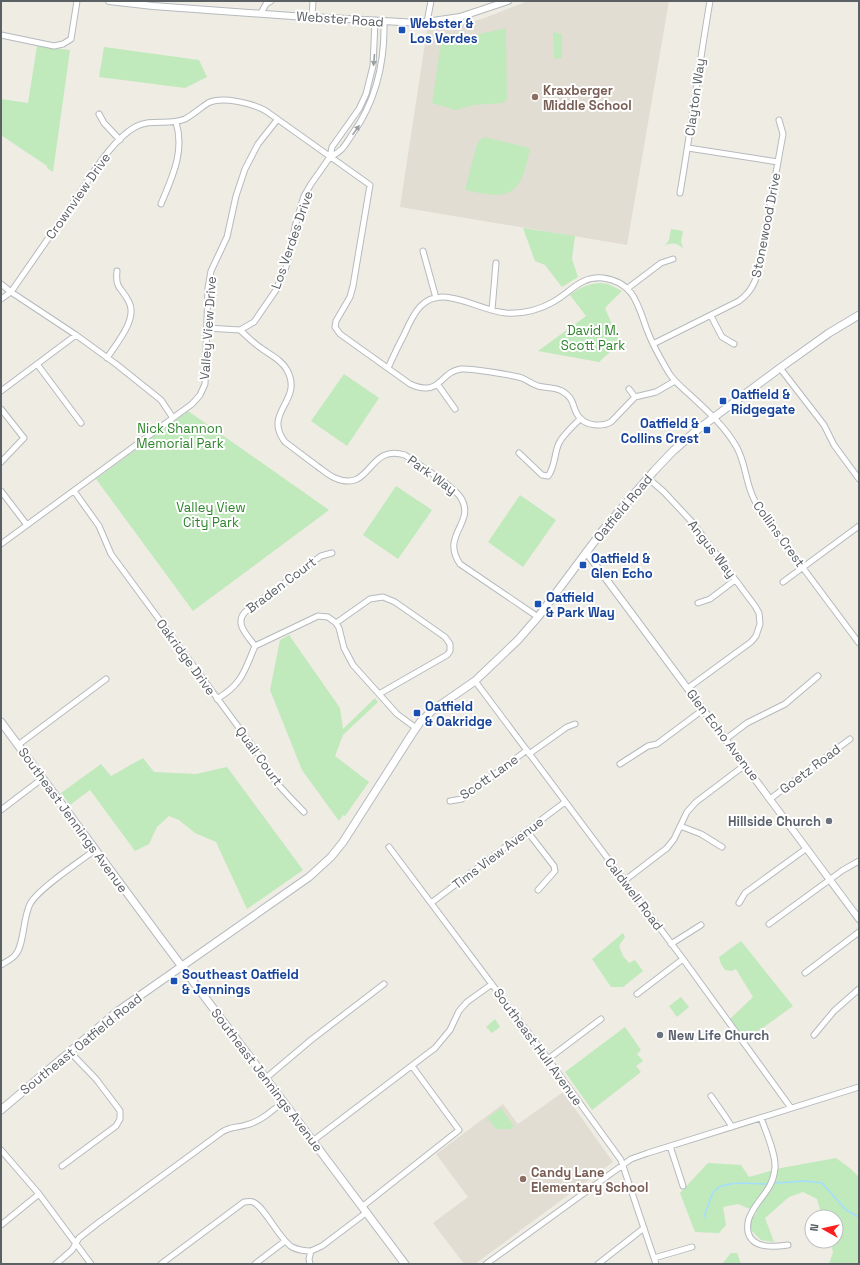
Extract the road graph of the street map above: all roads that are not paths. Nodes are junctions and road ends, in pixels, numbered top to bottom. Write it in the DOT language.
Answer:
graph roads {
  1 [pos="77,1"];
  2 [pos="109,1"];
  3 [pos="270,1"];
  4 [pos="313,1"];
  5 [pos="431,1"];
  6 [pos="508,1"];
  7 [pos="710,1"];
  8 [pos="261,13"];
  9 [pos="312,17"];
  10 [pos="375,21"];
  11 [pos="384,21"];
  12 [pos="428,22"];
  13 [pos="1,35"];
  14 [pos="98,114"];
  15 [pos="277,120"];
  16 [pos="779,120"];
  17 [pos="176,122"];
  18 [pos="120,140"];
  19 [pos="688,148"];
  20 [pos="330,157"];
  21 [pos="778,162"];
  22 [pos="680,193"];
  23 [pos="161,204"];
  24 [pos="423,251"];
  25 [pos="673,259"];
  26 [pos="496,263"];
  27 [pos="117,271"];
  28 [pos="1,284"];
  29 [pos="628,288"];
  30 [pos="11,292"];
  31 [pos="436,298"];
  32 [pos="1,299"];
  33 [pos="492,310"];
  34 [pos="859,315"];
  35 [pos="711,316"];
  36 [pos="207,328"];
  37 [pos="240,330"];
  38 [pos="76,336"];
  39 [pos="653,344"];
  40 [pos="734,344"];
  41 [pos="107,358"];
  42 [pos="37,364"];
  43 [pos="388,368"];
  44 [pos="780,368"];
  45 [pos="675,381"];
  46 [pos="438,385"];
  47 [pos="629,388"];
  48 [pos="1,391"];
  49 [pos="635,397"];
  50 [pos="1,408"];
  51 [pos="455,409"];
  52 [pos="173,418"];
  53 [pos="714,418"];
  54 [pos="580,419"];
  55 [pos="81,423"];
  56 [pos="519,453"];
  57 [pos="1,462"];
  58 [pos="648,478"];
  59 [pos="859,479"];
  60 [pos="1,491"];
  61 [pos="74,491"];
  62 [pos="27,525"];
  63 [pos="859,526"];
  64 [pos="1,544"];
  65 [pos="586,552"];
  66 [pos="332,553"];
  67 [pos="803,568"];
  68 [pos="735,580"];
  69 [pos="783,582"];
  70 [pos="698,603"];
  71 [pos="538,617"];
  72 [pos="336,623"];
  73 [pos="859,643"];
  74 [pos="255,646"];
  75 [pos="818,676"];
  76 [pos="106,678"];
  77 [pos="475,680"];
  78 [pos="688,688"];
  79 [pos="379,694"];
  80 [pos="217,699"];
  81 [pos="704,709"];
  82 [pos="1,722"];
  83 [pos="575,724"];
  84 [pos="416,728"];
  85 [pos="726,739"];
  86 [pos="850,739"];
  87 [pos="18,744"];
  88 [pos="528,752"];
  89 [pos="620,764"];
  90 [pos="745,765"];
  91 [pos="43,778"];
  92 [pos="770,798"];
  93 [pos="450,801"];
  94 [pos="566,802"];
  95 [pos="1,810"];
  96 [pos="363,810"];
  97 [pos="304,812"];
  98 [pos="680,826"];
  99 [pos="527,831"];
  100 [pos="389,847"];
  101 [pos="722,847"];
  102 [pos="807,848"];
  103 [pos="95,850"];
  104 [pos="859,861"];
  105 [pos="830,880"];
  106 [pos="624,881"];
  107 [pos="538,890"];
  108 [pos="431,903"];
  109 [pos="739,903"];
  110 [pos="859,919"];
  111 [pos="770,924"];
  112 [pos="701,925"];
  113 [pos="859,932"];
  114 [pos="672,944"];
  115 [pos="683,959"];
  116 [pos="1,965"];
  117 [pos="181,966"];
  118 [pos="805,973"];
  119 [pos="384,984"];
  120 [pos="492,984"];
  121 [pos="859,989"];
  122 [pos="637,994"];
  123 [pos="601,1019"];
  124 [pos="814,1035"];
  125 [pos="69,1052"];
  126 [pos="548,1059"];
  127 [pos="412,1066"];
  128 [pos="266,1078"];
  129 [pos="859,1086"];
  130 [pos="711,1096"];
  131 [pos="284,1101"];
  132 [pos="791,1108"];
  133 [pos="1,1110"];
  134 [pos="761,1118"];
  135 [pos="732,1127"];
  136 [pos="314,1140"];
  137 [pos="670,1146"];
  138 [pos="1,1150"];
  139 [pos="623,1165"];
  140 [pos="62,1166"];
  141 [pos="683,1186"];
  142 [pos="39,1194"];
  143 [pos="365,1209"];
  144 [pos="1,1225"];
  145 [pos="644,1228"];
  146 [pos="285,1241"];
  147 [pos="76,1244"];
  148 [pos="788,1245"];
  149 [pos="692,1247"];
  150 [pos="310,1251"];
  151 [pos="655,1261"];
  152 [pos="56,1264"];
  153 [pos="91,1264"];
  154 [pos="161,1264"];
  155 [pos="255,1264"];
  156 [pos="310,1264"];
  157 [pos="405,1264"];
  158 [pos="486,1264"];
  159 [pos="598,1264"];
  1 -- 13 [label="street"];
  2 -- 8 [label="street, Webster Road"];
  3 -- 8 [label="street"];
  4 -- 9 [label="street"];
  5 -- 12 [label="street"];
  6 -- 12 [label="street, Webster Road"];
  7 -- 19 [label="street, Clayton Way"];
  8 -- 9 [label="street, Webster Road"];
  9 -- 10 [label="street, Webster Road"];
  10 -- 11 [label="street, Webster Road"];
  10 -- 20 [label="street, Los Verdes Drive, one-way"];
  11 -- 12 [label="street, Webster Road"];
  20 -- 11 [label="street, Los Verdes Drive, one-way"];
  14 -- 18 [label="street"];
  15 -- 17 [label="street, Crownview Drive"];
  15 -- 20 [label="street, Crownview Drive"];
  15 -- 36 [label="street, Valley View Drive"];
  16 -- 21 [label="street"];
  17 -- 18 [label="street, Crownview Drive"];
  17 -- 23 [label="street"];
  18 -- 30 [label="street, Crownview Drive"];
  19 -- 21 [label="street, Stonewood Drive"];
  19 -- 22 [label="street, Clayton Way"];
  20 -- 37 [label="street, Los Verdes Drive"];
  20 -- 43 [label="street, Crownview Drive"];
  21 -- 35 [label="street, Stonewood Drive"];
  24 -- 31 [label="street"];
  25 -- 29 [label="street"];
  26 -- 33 [label="street"];
  27 -- 41 [label="street"];
  28 -- 30 [label="street"];
  29 -- 33 [label="street"];
  29 -- 39 [label="street, Collins Crest"];
  30 -- 32 [label="street"];
  30 -- 38 [label="street"];
  31 -- 33 [label="street"];
  31 -- 43 [label="street"];
  34 -- 44 [label="main road, Oatfield Road"];
  35 -- 39 [label="street, Stonewood Drive"];
  35 -- 40 [label="street"];
  36 -- 37 [label="street"];
  36 -- 52 [label="street, Valley View Drive"];
  37 -- 71 [label="street, Park Way"];
  38 -- 41 [label="street"];
  38 -- 42 [label="street"];
  39 -- 45 [label="street, Collins Crest"];
  41 -- 52 [label="street"];
  42 -- 48 [label="street"];
  42 -- 55 [label="street"];
  43 -- 46 [label="street"];
  44 -- 53 [label="main road, Oatfield Road"];
  44 -- 59 [label="street"];
  45 -- 49 [label="street"];
  45 -- 53 [label="street, Collins Crest"];
  46 -- 51 [label="street"];
  46 -- 54 [label="street"];
  47 -- 49 [label="street"];
  49 -- 54 [label="street"];
  50 -- 57 [label="street"];
  52 -- 61 [label="street, Valley View Drive"];
  53 -- 58 [label="main road, Oatfield Road"];
  53 -- 67 [label="street, Collins Crest"];
  54 -- 56 [label="street"];
  58 -- 65 [label="main road, Oatfield Road"];
  58 -- 68 [label="street, Angus Way"];
  60 -- 62 [label="street"];
  61 -- 62 [label="street, Valley View Drive"];
  61 -- 80 [label="street, Oakridge Drive"];
  62 -- 64 [label="street, Valley View Drive"];
  63 -- 67 [label="street"];
  65 -- 71 [label="main road, Oatfield Road"];
  65 -- 78 [label="street, Glen Echo Avenue"];
  66 -- 74 [label="street, Braden Court"];
  67 -- 69 [label="street"];
  67 -- 73 [label="street, Collins Crest"];
  68 -- 70 [label="street"];
  68 -- 78 [label="street, Angus Way"];
  71 -- 77 [label="main road, Oatfield Road"];
  72 -- 74 [label="street"];
  72 -- 79 [label="street"];
  72 -- 79 [label="street"];
  74 -- 80 [label="street, Oakridge Drive"];
  75 -- 85 [label="street"];
  76 -- 87 [label="street"];
  77 -- 84 [label="main road, Oatfield Road"];
  77 -- 88 [label="street, Caldwell Road"];
  78 -- 81 [label="street, Glen Echo Avenue"];
  79 -- 84 [label="street"];
  80 -- 97 [label="street, Quail Court"];
  81 -- 85 [label="street, Glen Echo Avenue"];
  81 -- 89 [label="street"];
  82 -- 87 [label="main road, Southeast Jennings Avenue"];
  83 -- 88 [label="street, Scott Lane"];
  84 -- 96 [label="main road, Oatfield Road"];
  85 -- 90 [label="street, Glen Echo Avenue"];
  86 -- 92 [label="street, Goetz Road"];
  87 -- 91 [label="main road, Southeast Jennings Avenue"];
  88 -- 93 [label="street, Scott Lane"];
  88 -- 94 [label="street, Caldwell Road"];
  90 -- 92 [label="street, Glen Echo Avenue"];
  90 -- 98 [label="street"];
  91 -- 95 [label="street"];
  91 -- 103 [label="main road, Southeast Jennings Avenue"];
  92 -- 102 [label="street, Glen Echo Avenue"];
  94 -- 99 [label="street, Tims View Avenue"];
  94 -- 106 [label="street, Caldwell Road"];
  96 -- 117 [label="main road, Southeast Oatfield Road"];
  98 -- 101 [label="street"];
  98 -- 106 [label="street"];
  99 -- 107 [label="street"];
  99 -- 108 [label="street, Tims View Avenue"];
  100 -- 108 [label="street, Southeast Hull Avenue"];
  102 -- 105 [label="street, Glen Echo Avenue"];
  102 -- 109 [label="street"];
  103 -- 116 [label="street"];
  103 -- 117 [label="main road, Southeast Jennings Avenue"];
  104 -- 105 [label="street"];
  105 -- 110 [label="street, Glen Echo Avenue"];
  105 -- 111 [label="street"];
  106 -- 114 [label="street, Caldwell Road"];
  108 -- 120 [label="street, Southeast Hull Avenue"];
  112 -- 114 [label="street"];
  113 -- 118 [label="street"];
  114 -- 115 [label="street, Caldwell Road"];
  115 -- 122 [label="street"];
  115 -- 132 [label="street, Caldwell Road"];
  117 -- 125 [label="main road, Southeast Oatfield Road"];
  117 -- 128 [label="main road, Southeast Jennings Avenue"];
  119 -- 128 [label="street"];
  120 -- 126 [label="street, Southeast Hull Avenue"];
  120 -- 127 [label="street"];
  121 -- 124 [label="street"];
  123 -- 126 [label="street"];
  125 -- 133 [label="main road, Southeast Oatfield Road"];
  125 -- 140 [label="street"];
  126 -- 139 [label="street, Southeast Hull Avenue"];
  127 -- 136 [label="street"];
  127 -- 143 [label="street"];
  128 -- 131 [label="main road, Southeast Jennings Avenue"];
  129 -- 132 [label="street"];
  130 -- 135 [label="street"];
  131 -- 136 [label="main road, Southeast Jennings Avenue"];
  131 -- 147 [label="street"];
  132 -- 134 [label="street"];
  134 -- 135 [label="street"];
  134 -- 148 [label="street"];
  135 -- 137 [label="street"];
  136 -- 143 [label="main road, Southeast Jennings Avenue"];
  137 -- 139 [label="street"];
  137 -- 141 [label="street"];
  138 -- 142 [label="street"];
  139 -- 145 [label="street, Southeast Hull Avenue"];
  139 -- 158 [label="street"];
  142 -- 144 [label="street"];
  142 -- 147 [label="street"];
  143 -- 150 [label="street"];
  143 -- 157 [label="main road, Southeast Jennings Avenue"];
  145 -- 151 [label="street, Southeast Hull Avenue"];
  145 -- 159 [label="street"];
  146 -- 150 [label="street"];
  146 -- 154 [label="street"];
  146 -- 155 [label="street"];
  147 -- 152 [label="street"];
  147 -- 153 [label="street"];
  149 -- 151 [label="street"];
  150 -- 156 [label="street"];
}
